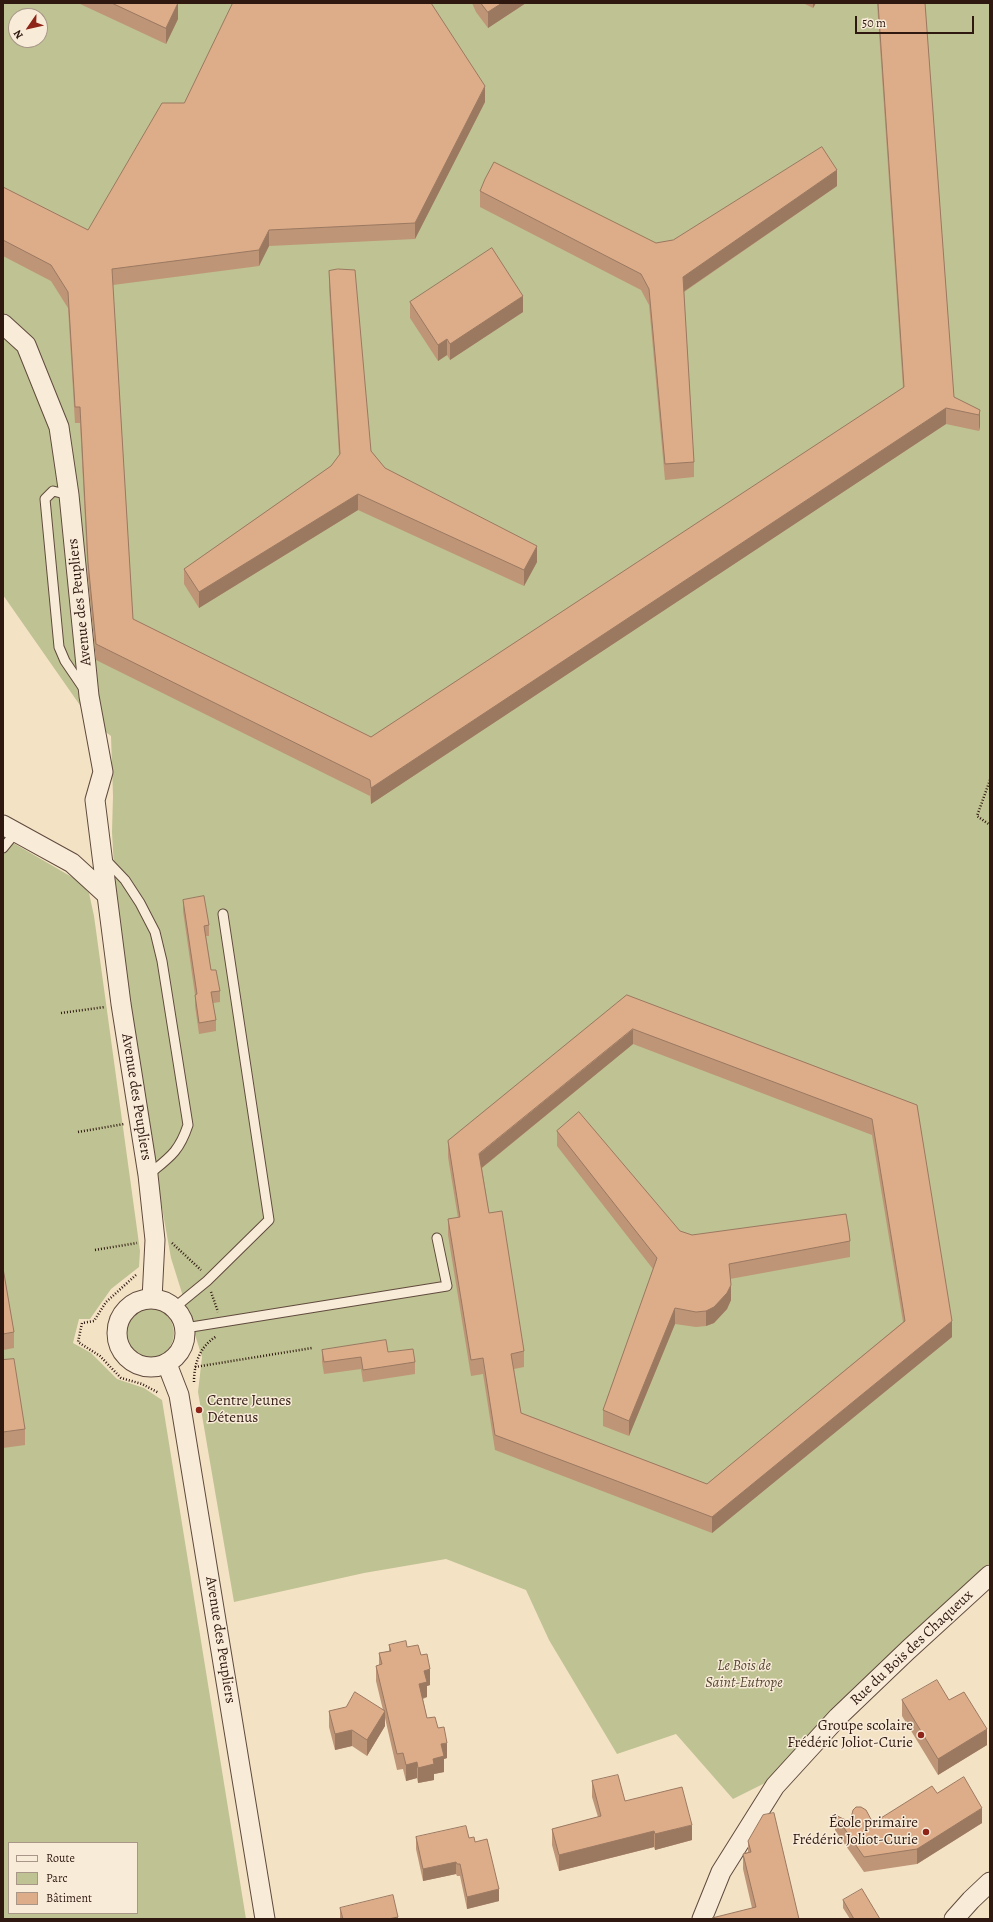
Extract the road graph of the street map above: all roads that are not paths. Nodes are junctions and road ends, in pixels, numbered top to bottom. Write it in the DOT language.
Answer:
graph roads {
  1 [pos="3,324"];
  2 [pos="69,495"];
  3 [pos="89,696"];
  4 [pos="10,828"];
  5 [pos="3,848"];
  6 [pos="102,856"];
  7 [pos="108,895"];
  8 [pos="223,914"];
  9 [pos="148,1175"];
  10 [pos="437,1238"];
  11 [pos="152,1299"];
  12 [pos="174,1308"];
  13 [pos="185,1328"];
  14 [pos="167,1364"];
  15 [pos="990,1575"];
  16 [pos="990,1882"];
  17 [pos="266,1919"];
  18 [pos="702,1919"];
  19 [pos="954,1919"];
  1 -- 2 [label="street, Avenue des Peupliers"];
  2 -- 3 [label="street, Avenue des Peupliers"];
  2 -- 3 [label="lane"];
  3 -- 6 [label="street, Avenue des Peupliers"];
  4 -- 5 [label="lane"];
  4 -- 7 [label="street"];
  6 -- 7 [label="street, Avenue des Peupliers"];
  6 -- 9 [label="lane"];
  7 -- 9 [label="street, Avenue des Peupliers"];
  8 -- 12 [label="lane"];
  9 -- 11 [label="street, Avenue des Peupliers"];
  10 -- 13 [label="lane"];
  11 -- 12 [label="street"];
  11 -- 14 [label="street"];
  12 -- 13 [label="street"];
  13 -- 14 [label="street"];
  14 -- 17 [label="street, Avenue des Peupliers"];
  15 -- 18 [label="street, Rue du Bois des Chaqueux"];
  16 -- 19 [label="street"];
}
